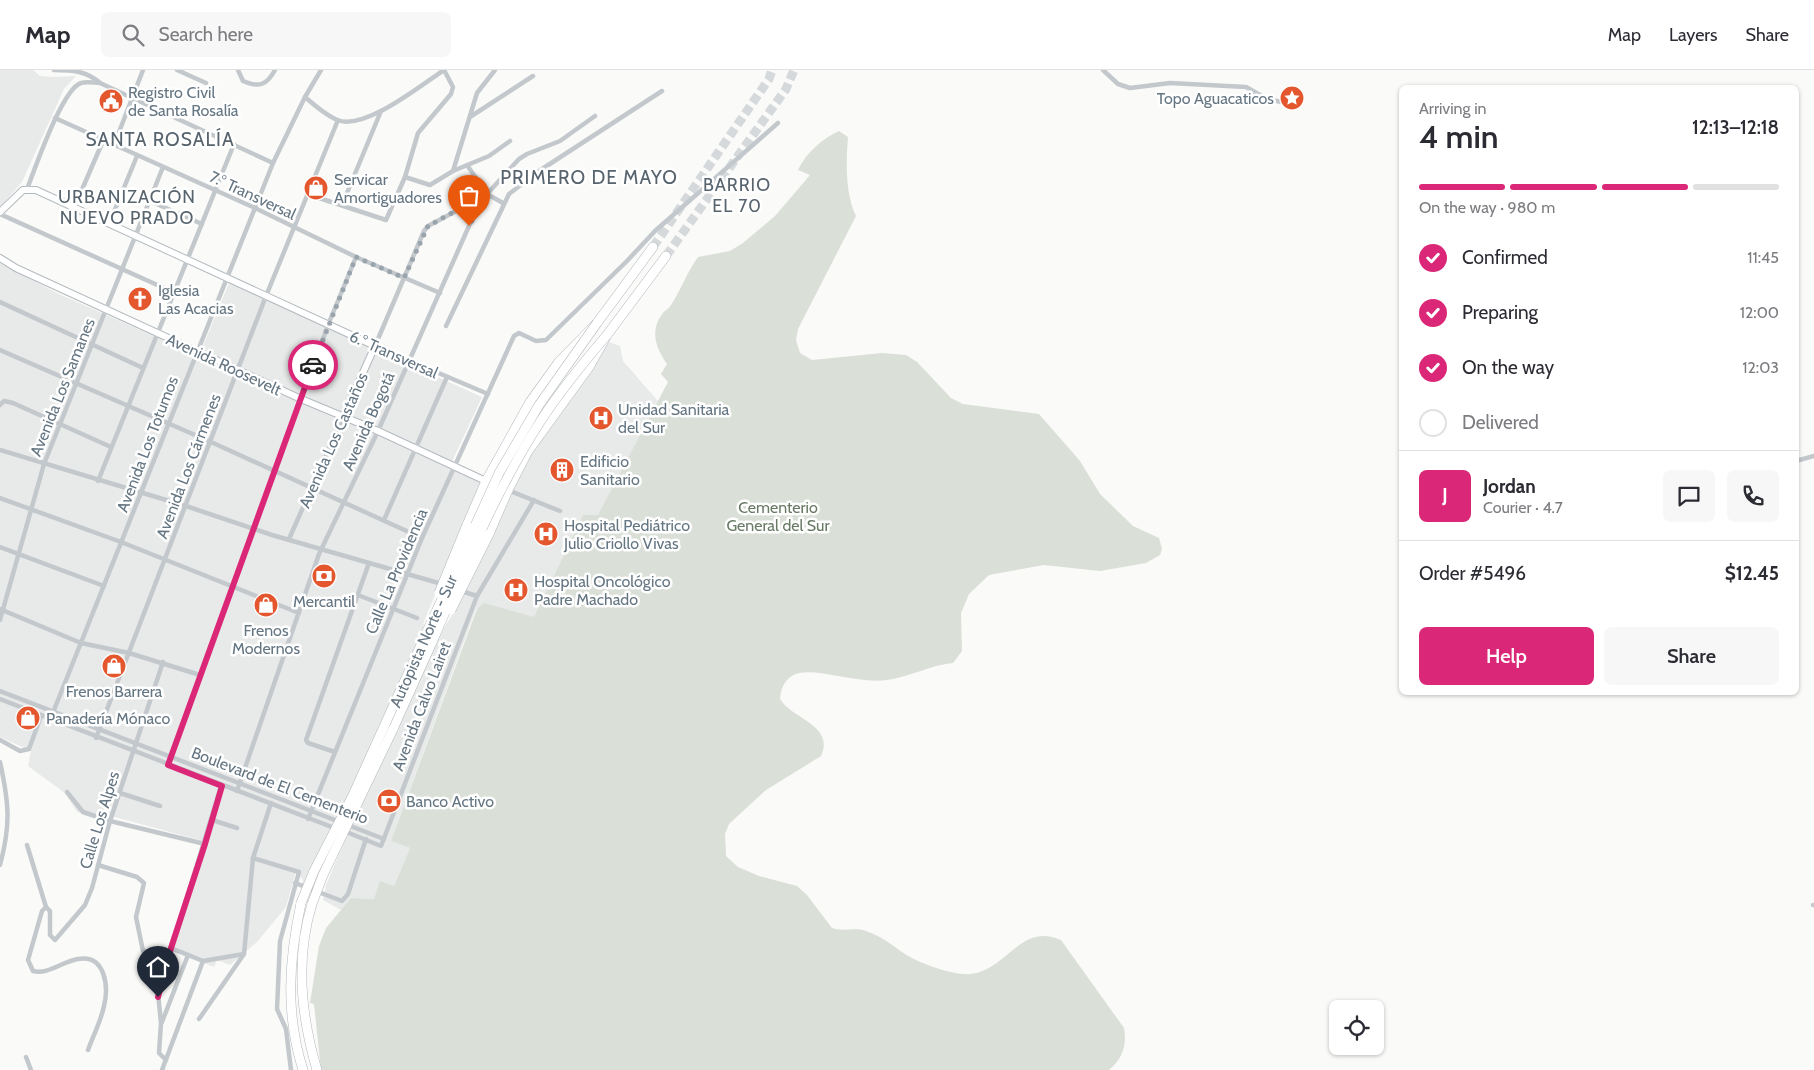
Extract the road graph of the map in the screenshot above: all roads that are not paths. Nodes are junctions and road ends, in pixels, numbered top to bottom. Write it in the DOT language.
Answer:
graph roads {
  1 [pos="54,70"];
  2 [pos="143,70"];
  3 [pos="177,70"];
  4 [pos="238,70"];
  5 [pos="275,70"];
  6 [pos="321,70"];
  7 [pos="444,70"];
  8 [pos="495,70"];
  9 [pos="1103,70"];
  10 [pos="533,76"];
  11 [pos="100,83"];
  12 [pos="206,84"];
  13 [pos="662,91"];
  14 [pos="305,97"];
  15 [pos="133,99"];
  16 [pos="1292,104"];
  17 [pos="381,111"];
  18 [pos="595,116"];
  19 [pos="470,117"];
  20 [pos="55,118"];
  21 [pos="338,120"];
  22 [pos="778,123"];
  23 [pos="510,140"];
  24 [pos="103,141"];
  25 [pos="234,144"];
  26 [pos="114,145"];
  27 [pos="137,156"];
  28 [pos="273,164"];
  29 [pos="466,166"];
  30 [pos="163,167"];
  31 [pos="453,171"];
  32 [pos="405,177"];
  33 [pos="27,189"];
  34 [pos="215,191"];
  35 [pos="307,194"];
  36 [pos="487,194"];
  37 [pos="150,201"];
  38 [pos="503,203"];
  39 [pos="342,206"];
  40 [pos="74,208"];
  41 [pos="255,208"];
  42 [pos="0,213"];
  43 [pos="109,224"];
  44 [pos="202,224"];
  45 [pos="294,229"];
  46 [pos="136,237"];
  47 [pos="653,247"];
  48 [pos="666,256"];
  49 [pos="356,257"];
  50 [pos="0,258"];
  51 [pos="187,260"];
  52 [pos="122,270"];
  53 [pos="226,278"];
  54 [pos="404,278"];
  55 [pos="175,293"];
  56 [pos="440,293"];
  57 [pos="266,296"];
  58 [pos="0,302"];
  59 [pos="107,309"];
  60 [pos="597,323"];
  61 [pos="328,325"];
  62 [pos="446,326"];
  63 [pos="159,333"];
  64 [pos="607,334"];
  65 [pos="93,344"];
  66 [pos="374,346"];
  67 [pos="0,350"];
  68 [pos="196,351"];
  69 [pos="409,361"];
  70 [pos="144,368"];
  71 [pos="239,371"];
  72 [pos="446,377"];
  73 [pos="76,382"];
  74 [pos="488,394"];
  75 [pos="301,399"];
  76 [pos="0,405"];
  77 [pos="128,406"];
  78 [pos="343,417"];
  79 [pos="59,423"];
  80 [pos="168,423"];
  81 [pos="378,431"];
  82 [pos="211,442"];
  83 [pos="112,447"];
  84 [pos="416,449"];
  85 [pos="0,450"];
  86 [pos="1814,456"];
  87 [pos="1799,460"];
  88 [pos="44,464"];
  89 [pos="455,467"];
  90 [pos="274,470"];
  91 [pos="98,481"];
  92 [pos="486,481"];
  93 [pos="312,487"];
  94 [pos="508,490"];
  95 [pos="141,494"];
  96 [pos="0,498"];
  97 [pos="534,500"];
  98 [pos="345,503"];
  99 [pos="186,506"];
  100 [pos="31,510"];
  101 [pos="560,511"];
  102 [pos="384,520"];
  103 [pos="253,528"];
  104 [pos="422,538"];
  105 [pos="289,540"];
  106 [pos="121,542"];
  107 [pos="0,547"];
  108 [pos="322,549"];
  109 [pos="19,554"];
  110 [pos="165,559"];
  111 [pos="369,563"];
  112 [pos="408,574"];
  113 [pos="104,586"];
  114 [pos="233,586"];
  115 [pos="358,595"];
  116 [pos="477,596"];
  117 [pos="394,609"];
  118 [pos="2,610"];
  119 [pos="299,613"];
  120 [pos="434,616"];
  121 [pos="417,618"];
  122 [pos="0,620"];
  123 [pos="433,640"];
  124 [pos="81,643"];
  125 [pos="129,653"];
  126 [pos="163,662"];
  127 [pos="200,675"];
  128 [pos="0,691"];
  129 [pos="0,699"];
  130 [pos="53,712"];
  131 [pos="41,716"];
  132 [pos="50,720"];
  133 [pos="100,730"];
  134 [pos="96,738"];
  135 [pos="0,740"];
  136 [pos="136,744"];
  137 [pos="132,752"];
  138 [pos="335,752"];
  139 [pos="171,756"];
  140 [pos="0,762"];
  141 [pos="168,765"];
  142 [pos="240,784"];
  143 [pos="222,786"];
  144 [pos="237,791"];
  145 [pos="67,792"];
  146 [pos="120,794"];
  147 [pos="271,804"];
  148 [pos="160,806"];
  149 [pos="311,812"];
  150 [pos="308,819"];
  151 [pos="212,820"];
  152 [pos="110,821"];
  153 [pos="236,828"];
  154 [pos="366,839"];
  155 [pos="384,839"];
  156 [pos="205,844"];
  157 [pos="27,845"];
  158 [pos="253,858"];
  159 [pos="98,865"];
  160 [pos="0,866"];
  161 [pos="295,883"];
  162 [pos="46,907"];
  163 [pos="171,948"];
  164 [pos="244,954"];
  165 [pos="188,955"];
  166 [pos="168,960"];
  167 [pos="203,961"];
  168 [pos="199,1018"];
  169 [pos="161,1023"];
  170 [pos="88,1050"];
  171 [pos="26,1057"];
  172 [pos="166,1060"];
  173 [pos="31,1070"];
  174 [pos="162,1070"];
  175 [pos="291,1070"];
  176 [pos="303,1070"];
  177 [pos="316,1070"];
  1 -- 11 [label="street"];
  2 -- 15 [label="street"];
  3 -- 12 [label="street"];
  4 -- 5 [label="street"];
  6 -- 14 [label="street, Avenida Los Totumos"];
  7 -- 17 [label="street"];
  7 -- 32 [label="street"];
  8 -- 19 [label="street"];
  9 -- 16 [label="street"];
  10 -- 19 [label="street"];
  11 -- 15 [label="street"];
  11 -- 20 [label="street"];
  13 -- 38 [label="street"];
  14 -- 21 [label="street"];
  14 -- 28 [label="street, Avenida Los Totumos"];
  15 -- 25 [label="street"];
  15 -- 26 [label="street"];
  17 -- 21 [label="street"];
  17 -- 39 [label="street"];
  18 -- 36 [label="street, Avenida Bogotá"];
  19 -- 31 [label="street"];
  20 -- 24 [label="street, 7.° Transversal"];
  20 -- 33 [label="street"];
  21 -- 35 [label="street, Avenida Los Cármenes"];
  22 -- 74 [label="street, Calle La Providencia"];
  23 -- 29 [label="street"];
  24 -- 26 [label="street, 7.° Transversal"];
  24 -- 40 [label="street"];
  25 -- 28 [label="street"];
  25 -- 34 [label="street"];
  26 -- 27 [label="street, 7.° Transversal"];
  27 -- 30 [label="street, 7.° Transversal"];
  27 -- 43 [label="street"];
  28 -- 41 [label="street, Avenida Los Totumos"];
  29 -- 31 [label="street"];
  29 -- 36 [label="street"];
  30 -- 34 [label="street, 7.° Transversal"];
  30 -- 37 [label="street, Avenida Los Samanes"];
  31 -- 32 [label="street"];
  32 -- 39 [label="street"];
  33 -- 40 [label="street, 6.° Transversal"];
  33 -- 42 [label="street"];
  34 -- 41 [label="street, 7.° Transversal"];
  34 -- 44 [label="street"];
  35 -- 39 [label="street"];
  35 -- 45 [label="street, Avenida Los Cármenes"];
  36 -- 38 [label="street"];
  36 -- 54 [label="street, Avenida Los Castaños"];
  36 -- 56 [label="street, Avenida Bogotá"];
  37 -- 44 [label="street"];
  37 -- 46 [label="street, Avenida Los Samanes"];
  38 -- 62 [label="street"];
  40 -- 43 [label="street, 6.° Transversal"];
  41 -- 45 [label="street, 7.° Transversal"];
  41 -- 53 [label="street, Avenida Los Totumos"];
  42 -- 52 [label="street"];
  43 -- 46 [label="street, 6.° Transversal"];
  44 -- 51 [label="street"];
  45 -- 49 [label="street, 7.° Transversal"];
  45 -- 57 [label="street, Avenida Los Cármenes"];
  46 -- 51 [label="street, 6.° Transversal"];
  46 -- 52 [label="street, Avenida Los Samanes"];
  47 -- 60 [label="highway, Autopista Norte - Sur"];
  48 -- 64 [label="highway, Autopista Norte - Sur"];
  49 -- 54 [label="street, 7.° Transversal"];
  49 -- 61 [label="street"];
  50 -- 59 [label="street, Avenida Roosevelt"];
  51 -- 53 [label="street, 6.° Transversal"];
  51 -- 55 [label="street"];
  52 -- 55 [label="street"];
  52 -- 59 [label="street, Avenida Los Samanes"];
  53 -- 57 [label="street, 6.° Transversal"];
  53 -- 68 [label="street, Avenida Los Totumos"];
  54 -- 56 [label="street, 7.° Transversal"];
  54 -- 66 [label="street, Avenida Los Castaños"];
  55 -- 63 [label="street"];
  56 -- 69 [label="street, Avenida Bogotá"];
  57 -- 61 [label="street, 6.° Transversal"];
  57 -- 71 [label="street, Avenida Los Cármenes"];
  58 -- 65 [label="street"];
  59 -- 63 [label="street, Avenida Roosevelt"];
  59 -- 65 [label="street, Avenida Los Samanes"];
  60 -- 92 [label="highway, bridge"];
  60 -- 120 [label="highway, Autopista Norte - Sur, bridge"];
  61 -- 66 [label="street, 6.° Transversal"];
  61 -- 75 [label="street"];
  63 -- 68 [label="street, Avenida Roosevelt"];
  63 -- 70 [label="street"];
  64 -- 94 [label="highway, bridge"];
  64 -- 123 [label="highway, Autopista Norte - Sur, bridge"];
  65 -- 70 [label="street"];
  65 -- 73 [label="street, Avenida Los Samanes"];
  66 -- 69 [label="street, 6.° Transversal"];
  66 -- 78 [label="street, Avenida Los Castaños"];
  67 -- 73 [label="street"];
  68 -- 71 [label="street, Avenida Roosevelt"];
  68 -- 80 [label="street, Avenida Los Totumos"];
  69 -- 72 [label="street, 6.° Transversal"];
  69 -- 81 [label="street, Avenida Bogotá"];
  70 -- 77 [label="street"];
  71 -- 75 [label="street, Avenida Roosevelt"];
  71 -- 82 [label="street, Avenida Los Cármenes"];
  72 -- 74 [label="street, 6.° Transversal"];
  72 -- 84 [label="street"];
  73 -- 77 [label="street"];
  73 -- 79 [label="street, Avenida Los Samanes"];
  74 -- 89 [label="street, Calle La Providencia"];
  75 -- 78 [label="street, Avenida Roosevelt"];
  75 -- 90 [label="street"];
  76 -- 79 [label="street"];
  77 -- 80 [label="street"];
  77 -- 83 [label="street"];
  78 -- 81 [label="street, Avenida Roosevelt"];
  78 -- 93 [label="street, Avenida Los Castaños"];
  79 -- 83 [label="street"];
  79 -- 88 [label="street, Avenida Los Samanes"];
  80 -- 82 [label="street"];
  80 -- 95 [label="street, Avenida Los Totumos"];
  81 -- 84 [label="street, Avenida Roosevelt"];
  81 -- 98 [label="street, Avenida Bogotá"];
  82 -- 90 [label="street"];
  82 -- 99 [label="street, Avenida Los Cármenes"];
  83 -- 91 [label="street"];
  84 -- 89 [label="street, Avenida Roosevelt"];
  84 -- 102 [label="street"];
  85 -- 88 [label="street"];
  86 -- 87 [label="street"];
  88 -- 91 [label="street"];
  88 -- 100 [label="street, Avenida Los Samanes"];
  89 -- 92 [label="street, Avenida Roosevelt"];
  89 -- 104 [label="street, Calle La Providencia"];
  90 -- 93 [label="street"];
  90 -- 103 [label="street"];
  91 -- 95 [label="street"];
  92 -- 94 [label="street, Avenida Roosevelt"];
  92 -- 120 [label="highway, bridge"];
  93 -- 98 [label="street"];
  93 -- 105 [label="street, Avenida Los Castaños"];
  94 -- 97 [label="street, Avenida Roosevelt"];
  94 -- 123 [label="highway, bridge"];
  95 -- 99 [label="street"];
  95 -- 106 [label="street, Avenida Los Totumos"];
  96 -- 100 [label="street"];
  97 -- 101 [label="street, Avenida Roosevelt"];
  97 -- 116 [label="street, Avenida Calvo Lairet"];
  98 -- 102 [label="street"];
  98 -- 108 [label="street, Avenida Bogotá"];
  99 -- 103 [label="street"];
  99 -- 110 [label="street, Avenida Los Cármenes"];
  100 -- 106 [label="street"];
  100 -- 109 [label="street, Avenida Los Samanes"];
  102 -- 104 [label="street"];
  103 -- 105 [label="street"];
  103 -- 114 [label="street"];
  104 -- 112 [label="street, Calle La Providencia"];
  105 -- 108 [label="street"];
  106 -- 110 [label="street"];
  106 -- 113 [label="street, Avenida Los Totumos"];
  107 -- 109 [label="street"];
  108 -- 111 [label="street"];
  108 -- 119 [label="street, Avenida Bogotá"];
  109 -- 113 [label="street"];
  109 -- 118 [label="street, Avenida Los Samanes"];
  110 -- 114 [label="street"];
  110 -- 125 [label="street, Avenida Los Cármenes"];
  111 -- 112 [label="street"];
  111 -- 115 [label="street"];
  112 -- 116 [label="street"];
  112 -- 117 [label="street, Calle La Providencia"];
  113 -- 124 [label="street, Avenida Los Totumos"];
  114 -- 119 [label="street"];
  114 -- 127 [label="street"];
  115 -- 117 [label="street"];
  115 -- 138 [label="street"];
  116 -- 155 [label="street, Avenida Calvo Lairet"];
  117 -- 121 [label="street"];
  117 -- 138 [label="street, Calle La Providencia"];
  118 -- 122 [label="street, Avenida Los Samanes"];
  118 -- 124 [label="street"];
  119 -- 142 [label="street, Avenida Bogotá"];
  120 -- 176 [label="highway, Autopista Norte - Sur, bridge"];
  123 -- 177 [label="highway, Autopista Norte - Sur, bridge"];
  124 -- 125 [label="street"];
  124 -- 130 [label="street, Avenida Los Totumos"];
  125 -- 126 [label="street"];
  125 -- 133 [label="street, Avenida Los Cármenes"];
  126 -- 127 [label="street"];
  126 -- 136 [label="street, Calle Los Alpes"];
  127 -- 139 [label="street"];
  128 -- 130 [label="street, Boulevard de El Cementerio"];
  129 -- 131 [label="street"];
  130 -- 132 [label="street, Avenida Los Totumos"];
  130 -- 133 [label="street, Boulevard de El Cementerio"];
  131 -- 132 [label="street"];
  131 -- 135 [label="street"];
  132 -- 134 [label="street"];
  133 -- 134 [label="street, Avenida Los Cármenes"];
  133 -- 136 [label="street, Boulevard de El Cementerio"];
  134 -- 137 [label="street"];
  136 -- 137 [label="street, Calle Los Alpes"];
  136 -- 139 [label="street, Boulevard de El Cementerio"];
  137 -- 141 [label="street"];
  137 -- 146 [label="street, Calle Los Alpes"];
  138 -- 149 [label="street, Calle La Providencia"];
  139 -- 141 [label="street"];
  139 -- 142 [label="street, Boulevard de El Cementerio"];
  140 -- 160 [label="street"];
  141 -- 143 [label="street"];
  142 -- 144 [label="street, Avenida Bogotá"];
  142 -- 149 [label="street, Boulevard de El Cementerio"];
  143 -- 144 [label="street"];
  143 -- 151 [label="street"];
  144 -- 147 [label="street"];
  145 -- 152 [label="street"];
  146 -- 148 [label="street"];
  146 -- 152 [label="street, Calle Los Alpes"];
  147 -- 150 [label="street"];
  147 -- 158 [label="street"];
  149 -- 150 [label="street, Calle La Providencia"];
  149 -- 155 [label="street, Boulevard de El Cementerio"];
  150 -- 154 [label="street"];
  151 -- 153 [label="street"];
  151 -- 156 [label="street"];
  152 -- 156 [label="street"];
  152 -- 159 [label="street, Calle Los Alpes"];
  154 -- 155 [label="street, Avenida Calvo Lairet"];
  154 -- 161 [label="street"];
  156 -- 163 [label="street"];
  157 -- 162 [label="street"];
  158 -- 161 [label="street"];
  158 -- 164 [label="street"];
  159 -- 162 [label="street, Calle Los Alpes"];
  159 -- 166 [label="street"];
  161 -- 175 [label="street"];
  162 -- 170 [label="street"];
  163 -- 165 [label="street"];
  163 -- 166 [label="street"];
  164 -- 167 [label="street"];
  164 -- 168 [label="street"];
  165 -- 167 [label="street"];
  165 -- 169 [label="street"];
  166 -- 169 [label="street"];
  167 -- 172 [label="street"];
  169 -- 172 [label="street"];
  171 -- 173 [label="street"];
  172 -- 174 [label="street"];
}
